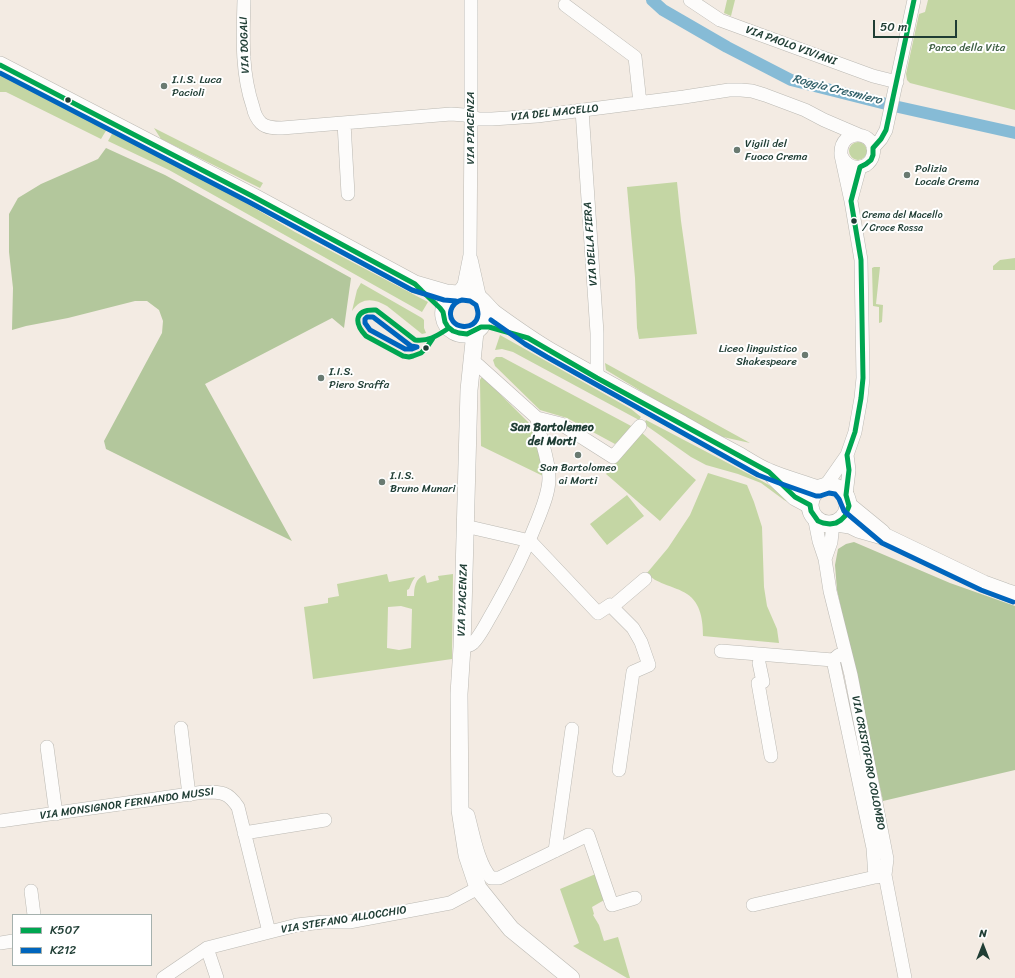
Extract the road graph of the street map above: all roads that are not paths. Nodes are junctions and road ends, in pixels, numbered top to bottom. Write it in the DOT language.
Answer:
graph roads {
  1 [pos="244,0"];
  2 [pos="471,0"];
  3 [pos="690,0"];
  4 [pos="914,0"];
  5 [pos="566,5"];
  6 [pos="0,65"];
  7 [pos="897,82"];
  8 [pos="640,103"];
  9 [pos="582,110"];
  10 [pos="471,116"];
  11 [pos="824,120"];
  12 [pos="887,123"];
  13 [pos="344,124"];
  14 [pos="861,136"];
  15 [pos="873,148"];
  16 [pos="841,150"];
  17 [pos="860,167"];
  18 [pos="348,194"];
  19 [pos="851,201"];
  20 [pos="470,255"];
  21 [pos="415,284"];
  22 [pos="457,294"];
  23 [pos="481,301"];
  24 [pos="444,312"];
  25 [pos="478,330"];
  26 [pos="455,332"];
  27 [pos="528,338"];
  28 [pos="472,364"];
  29 [pos="598,378"];
  30 [pos="469,390"];
  31 [pos="537,418"];
  32 [pos="640,426"];
  33 [pos="847,455"];
  34 [pos="770,472"];
  35 [pos="822,487"];
  36 [pos="847,500"];
  37 [pos="812,511"];
  38 [pos="834,523"];
  39 [pos="465,526"];
  40 [pos="886,537"];
  41 [pos="530,541"];
  42 [pos="825,559"];
  43 [pos="645,579"];
  44 [pos="1015,595"];
  45 [pos="612,607"];
  46 [pos="462,647"];
  47 [pos="845,650"];
  48 [pos="721,651"];
  49 [pos="833,660"];
  50 [pos="759,663"];
  51 [pos="181,728"];
  52 [pos="572,729"];
  53 [pos="47,746"];
  54 [pos="770,756"];
  55 [pos="619,770"];
  56 [pos="190,795"];
  57 [pos="460,810"];
  58 [pos="56,814"];
  59 [pos="324,820"];
  60 [pos="0,821"];
  61 [pos="244,833"];
  62 [pos="555,851"];
  63 [pos="880,876"];
  64 [pos="478,888"];
  65 [pos="31,891"];
  66 [pos="635,898"];
  67 [pos="753,905"];
  68 [pos="34,914"];
  69 [pos="269,932"];
  70 [pos="12,941"];
  71 [pos="0,943"];
  72 [pos="207,948"];
  73 [pos="163,978"];
  74 [pos="217,978"];
  75 [pos="571,978"];
  76 [pos="905,978"];
  1 -- 13 [label="street, VIA DOGALI"];
  2 -- 10 [label="street, VIA PIACENZA"];
  3 -- 7 [label="street, VIA PAOLO VIVIANI"];
  4 -- 7 [label="street"];
  5 -- 8 [label="street"];
  6 -- 21 [label="main road"];
  7 -- 12 [label="street"];
  8 -- 9 [label="street, VIA DEL MACELLO"];
  8 -- 11 [label="street, VIA DEL MACELLO"];
  9 -- 10 [label="street, VIA DEL MACELLO"];
  9 -- 29 [label="street, VIA DELLA FIERA"];
  10 -- 13 [label="street, VIA DOGALI"];
  10 -- 20 [label="street, VIA PIACENZA"];
  11 -- 14 [label="street, VIA DEL MACELLO"];
  11 -- 16 [label="street, VIA DEL MACELLO"];
  12 -- 14 [label="street"];
  12 -- 15 [label="street"];
  13 -- 18 [label="street"];
  14 -- 15 [label="street"];
  14 -- 16 [label="street"];
  15 -- 17 [label="street"];
  16 -- 17 [label="street"];
  16 -- 19 [label="street"];
  17 -- 19 [label="street"];
  19 -- 33 [label="street"];
  20 -- 22 [label="street, VIA PIACENZA"];
  20 -- 23 [label="street, VIA PIACENZA"];
  21 -- 22 [label="main road"];
  21 -- 24 [label="main road"];
  22 -- 23 [label="main road"];
  22 -- 24 [label="main road"];
  23 -- 25 [label="main road"];
  23 -- 27 [label="main road"];
  24 -- 26 [label="main road"];
  25 -- 26 [label="main road"];
  25 -- 27 [label="main road"];
  25 -- 28 [label="main road, VIA PIACENZA"];
  26 -- 30 [label="main road, VIA PIACENZA"];
  27 -- 29 [label="main road"];
  28 -- 30 [label="main road, VIA PIACENZA"];
  28 -- 31 [label="street"];
  29 -- 34 [label="main road"];
  30 -- 39 [label="main road, VIA PIACENZA"];
  31 -- 32 [label="street"];
  31 -- 41 [label="street"];
  33 -- 35 [label="street"];
  33 -- 36 [label="street"];
  34 -- 35 [label="main road"];
  34 -- 37 [label="main road"];
  35 -- 36 [label="main road"];
  35 -- 37 [label="main road"];
  36 -- 38 [label="main road"];
  36 -- 40 [label="main road"];
  37 -- 38 [label="main road"];
  37 -- 42 [label="street, VIA CRISTOFORO COLOMBO"];
  38 -- 40 [label="main road"];
  38 -- 42 [label="street, VIA CRISTOFORO COLOMBO"];
  39 -- 41 [label="street"];
  39 -- 46 [label="main road, VIA PIACENZA"];
  40 -- 44 [label="main road"];
  41 -- 45 [label="street"];
  41 -- 46 [label="street"];
  42 -- 47 [label="street, VIA CRISTOFORO COLOMBO"];
  43 -- 45 [label="street"];
  45 -- 55 [label="street"];
  46 -- 57 [label="main road, VIA PIACENZA"];
  47 -- 49 [label="street"];
  47 -- 63 [label="street, VIA CRISTOFORO COLOMBO"];
  48 -- 49 [label="street"];
  49 -- 63 [label="street, VIA CRISTOFORO COLOMBO"];
  50 -- 54 [label="street"];
  51 -- 56 [label="street"];
  52 -- 62 [label="street"];
  53 -- 58 [label="street"];
  56 -- 58 [label="street, VIA MONSIGNOR FERNANDO MUSSI"];
  56 -- 61 [label="street, VIA MONSIGNOR FERNANDO MUSSI"];
  57 -- 62 [label="street"];
  57 -- 64 [label="main road, VIA PIACENZA"];
  58 -- 60 [label="street, VIA MONSIGNOR FERNANDO MUSSI"];
  59 -- 61 [label="street"];
  61 -- 69 [label="street, VIA MONSIGNOR FERNANDO MUSSI"];
  62 -- 66 [label="street"];
  63 -- 67 [label="street"];
  63 -- 76 [label="street, VIA CRISTOFORO COLOMBO"];
  64 -- 69 [label="street, VIA STEFANO ALLOCCHIO"];
  64 -- 75 [label="main road, VIA PIACENZA"];
  65 -- 68 [label="street"];
  69 -- 72 [label="street, VIA STEFANO ALLOCCHIO"];
  70 -- 71 [label="street"];
  72 -- 73 [label="street, VIA STEFANO ALLOCCHIO"];
  72 -- 74 [label="street"];
}
